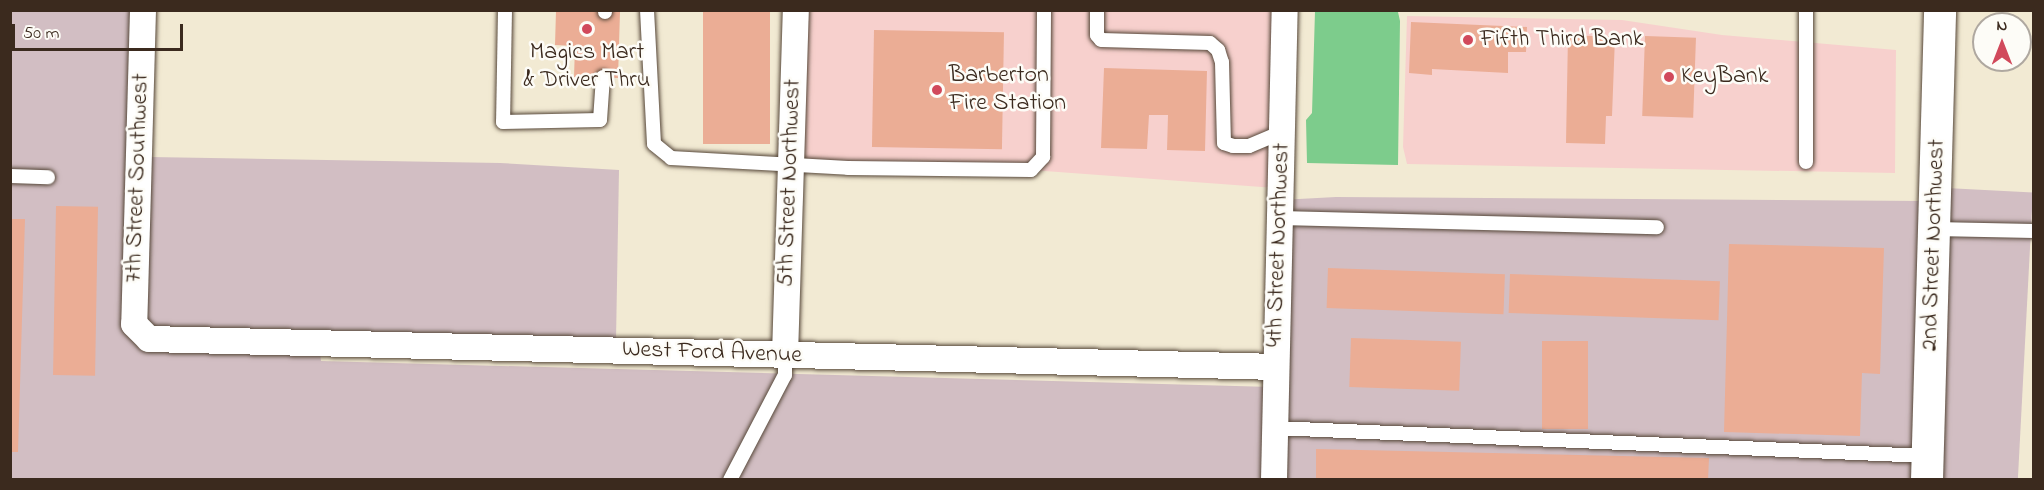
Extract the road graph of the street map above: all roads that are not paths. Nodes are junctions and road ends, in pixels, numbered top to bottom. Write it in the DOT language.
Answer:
graph roads {
  1 [pos="143,10"];
  2 [pos="506,10"];
  3 [pos="647,10"];
  4 [pos="796,10"];
  5 [pos="1044,10"];
  6 [pos="1097,10"];
  7 [pos="1285,10"];
  8 [pos="1806,10"];
  9 [pos="1940,10"];
  10 [pos="603,77"];
  11 [pos="1282,132"];
  12 [pos="1806,162"];
  13 [pos="791,164"];
  14 [pos="10,176"];
  15 [pos="48,177"];
  16 [pos="1280,218"];
  17 [pos="1657,227"];
  18 [pos="1934,229"];
  19 [pos="2034,231"];
  20 [pos="150,339"];
  21 [pos="785,355"];
  22 [pos="1275,367"];
  23 [pos="1275,428"];
  24 [pos="1927,468"];
  25 [pos="730,480"];
  26 [pos="1274,480"];
  1 -- 20 [label="street, 7th Street Southwest"];
  2 -- 10 [label="lane"];
  3 -- 13 [label="lane"];
  4 -- 13 [label="street, 5th Street Northwest"];
  5 -- 13 [label="lane"];
  6 -- 11 [label="lane"];
  7 -- 11 [label="street, 4th Street Northwest"];
  8 -- 12 [label="lane"];
  9 -- 18 [label="street, 2nd Street Northwest"];
  11 -- 16 [label="street, 4th Street Northwest"];
  13 -- 21 [label="street, 5th Street Northwest"];
  14 -- 15 [label="lane"];
  16 -- 17 [label="lane"];
  16 -- 22 [label="street, 4th Street Northwest"];
  18 -- 19 [label="lane"];
  18 -- 24 [label="street, 2nd Street Northwest"];
  20 -- 21 [label="street, West Ford Avenue"];
  21 -- 22 [label="street, West Ford Avenue"];
  21 -- 25 [label="lane"];
  22 -- 23 [label="street, 4th Street Northwest"];
  23 -- 24 [label="lane"];
  23 -- 26 [label="street, 4th Street Northwest"];
}
